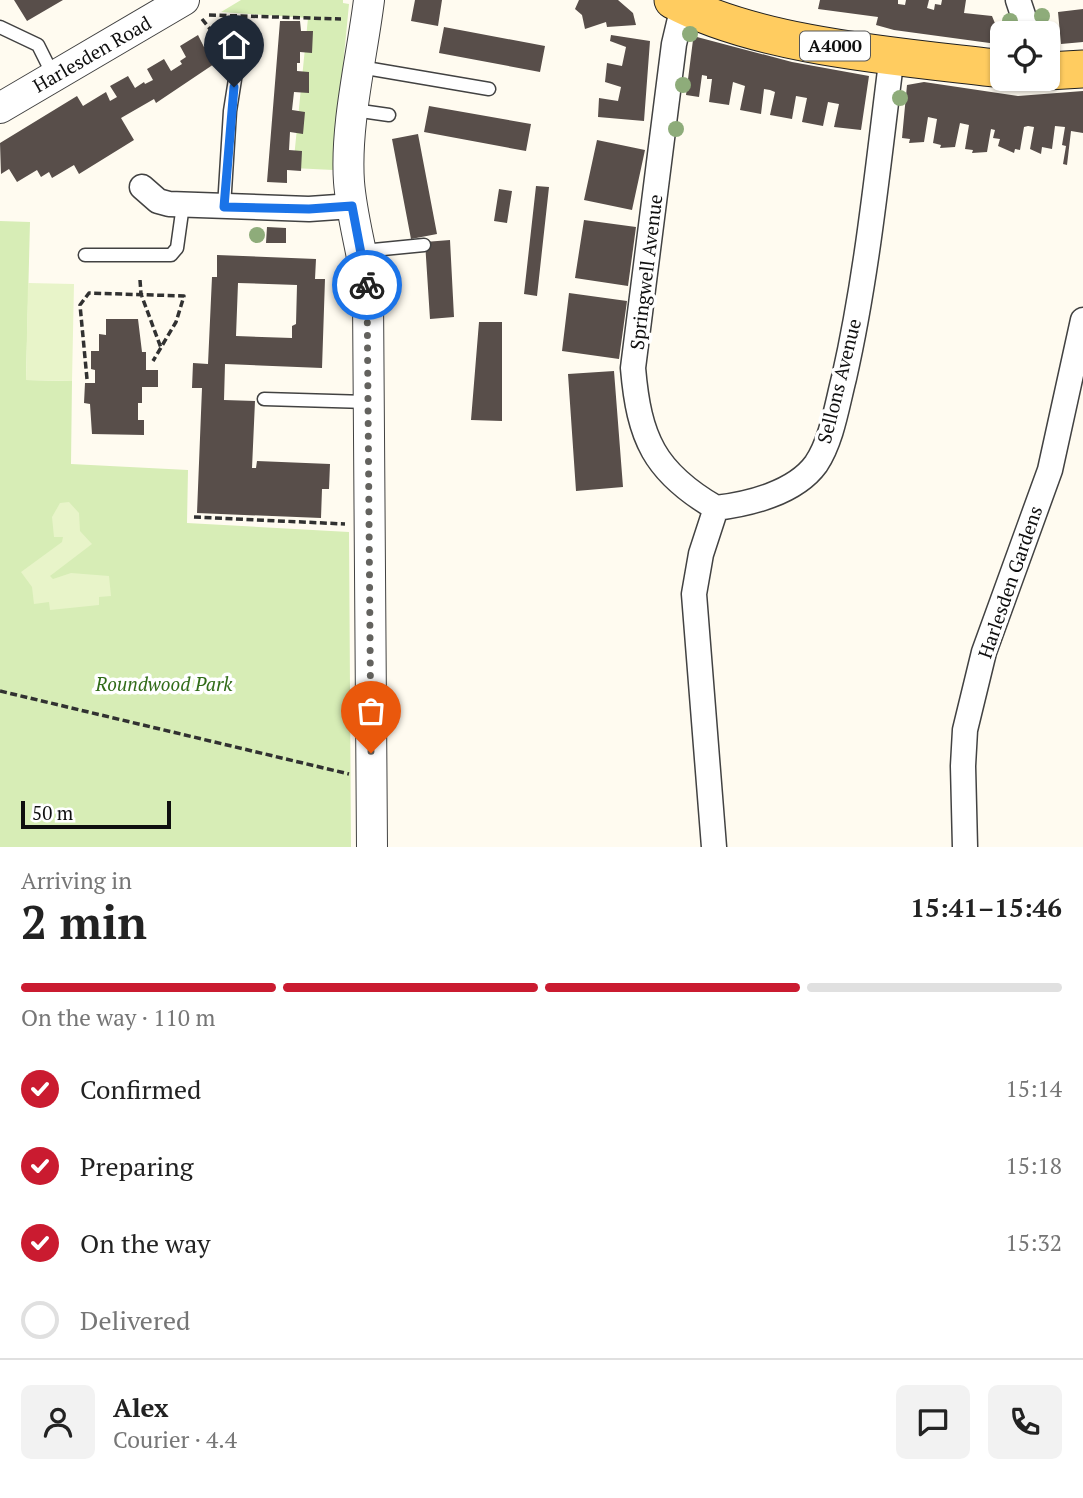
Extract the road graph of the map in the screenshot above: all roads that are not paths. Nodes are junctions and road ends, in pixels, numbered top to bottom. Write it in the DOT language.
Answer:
graph roads {
  1 [pos="369,0"];
  2 [pos="1018,0"];
  3 [pos="678,3"];
  4 [pos="199,11"];
  5 [pos="1025,21"];
  6 [pos="0,27"];
  7 [pos="892,55"];
  8 [pos="239,59"];
  9 [pos="360,67"];
  10 [pos="990,67"];
  11 [pos="1083,69"];
  12 [pos="1060,70"];
  13 [pos="54,77"];
  14 [pos="489,89"];
  15 [pos="0,108"];
  16 [pos="354,110"];
  17 [pos="389,116"];
  18 [pos="142,187"];
  19 [pos="183,205"];
  20 [pos="352,206"];
  21 [pos="224,207"];
  22 [pos="424,245"];
  23 [pos="363,251"];
  24 [pos="85,255"];
  25 [pos="1083,320"];
  26 [pos="264,399"];
  27 [pos="367,402"];
  28 [pos="716,508"];
  29 [pos="372,847"];
  30 [pos="714,847"];
  31 [pos="964,847"];
  1 -- 9 [label="street"];
  2 -- 5 [label="street"];
  3 -- 7 [label="main road, A4000"];
  3 -- 28 [label="street, Springwell Avenue"];
  4 -- 13 [label="street, Harlesden Road"];
  6 -- 13 [label="lane"];
  7 -- 10 [label="main road, A4000"];
  7 -- 28 [label="street, Sellons Avenue"];
  8 -- 21 [label="lane"];
  9 -- 14 [label="lane"];
  9 -- 16 [label="street"];
  11 -- 12 [label="main road"];
  13 -- 15 [label="street, Harlesden Road"];
  16 -- 17 [label="lane"];
  16 -- 20 [label="street"];
  18 -- 19 [label="street"];
  19 -- 21 [label="street"];
  19 -- 24 [label="lane"];
  20 -- 21 [label="street"];
  20 -- 23 [label="street"];
  22 -- 23 [label="lane"];
  23 -- 27 [label="street"];
  25 -- 31 [label="street, Harlesden Gardens"];
  26 -- 27 [label="lane"];
  27 -- 29 [label="street"];
  28 -- 30 [label="street"];
}
